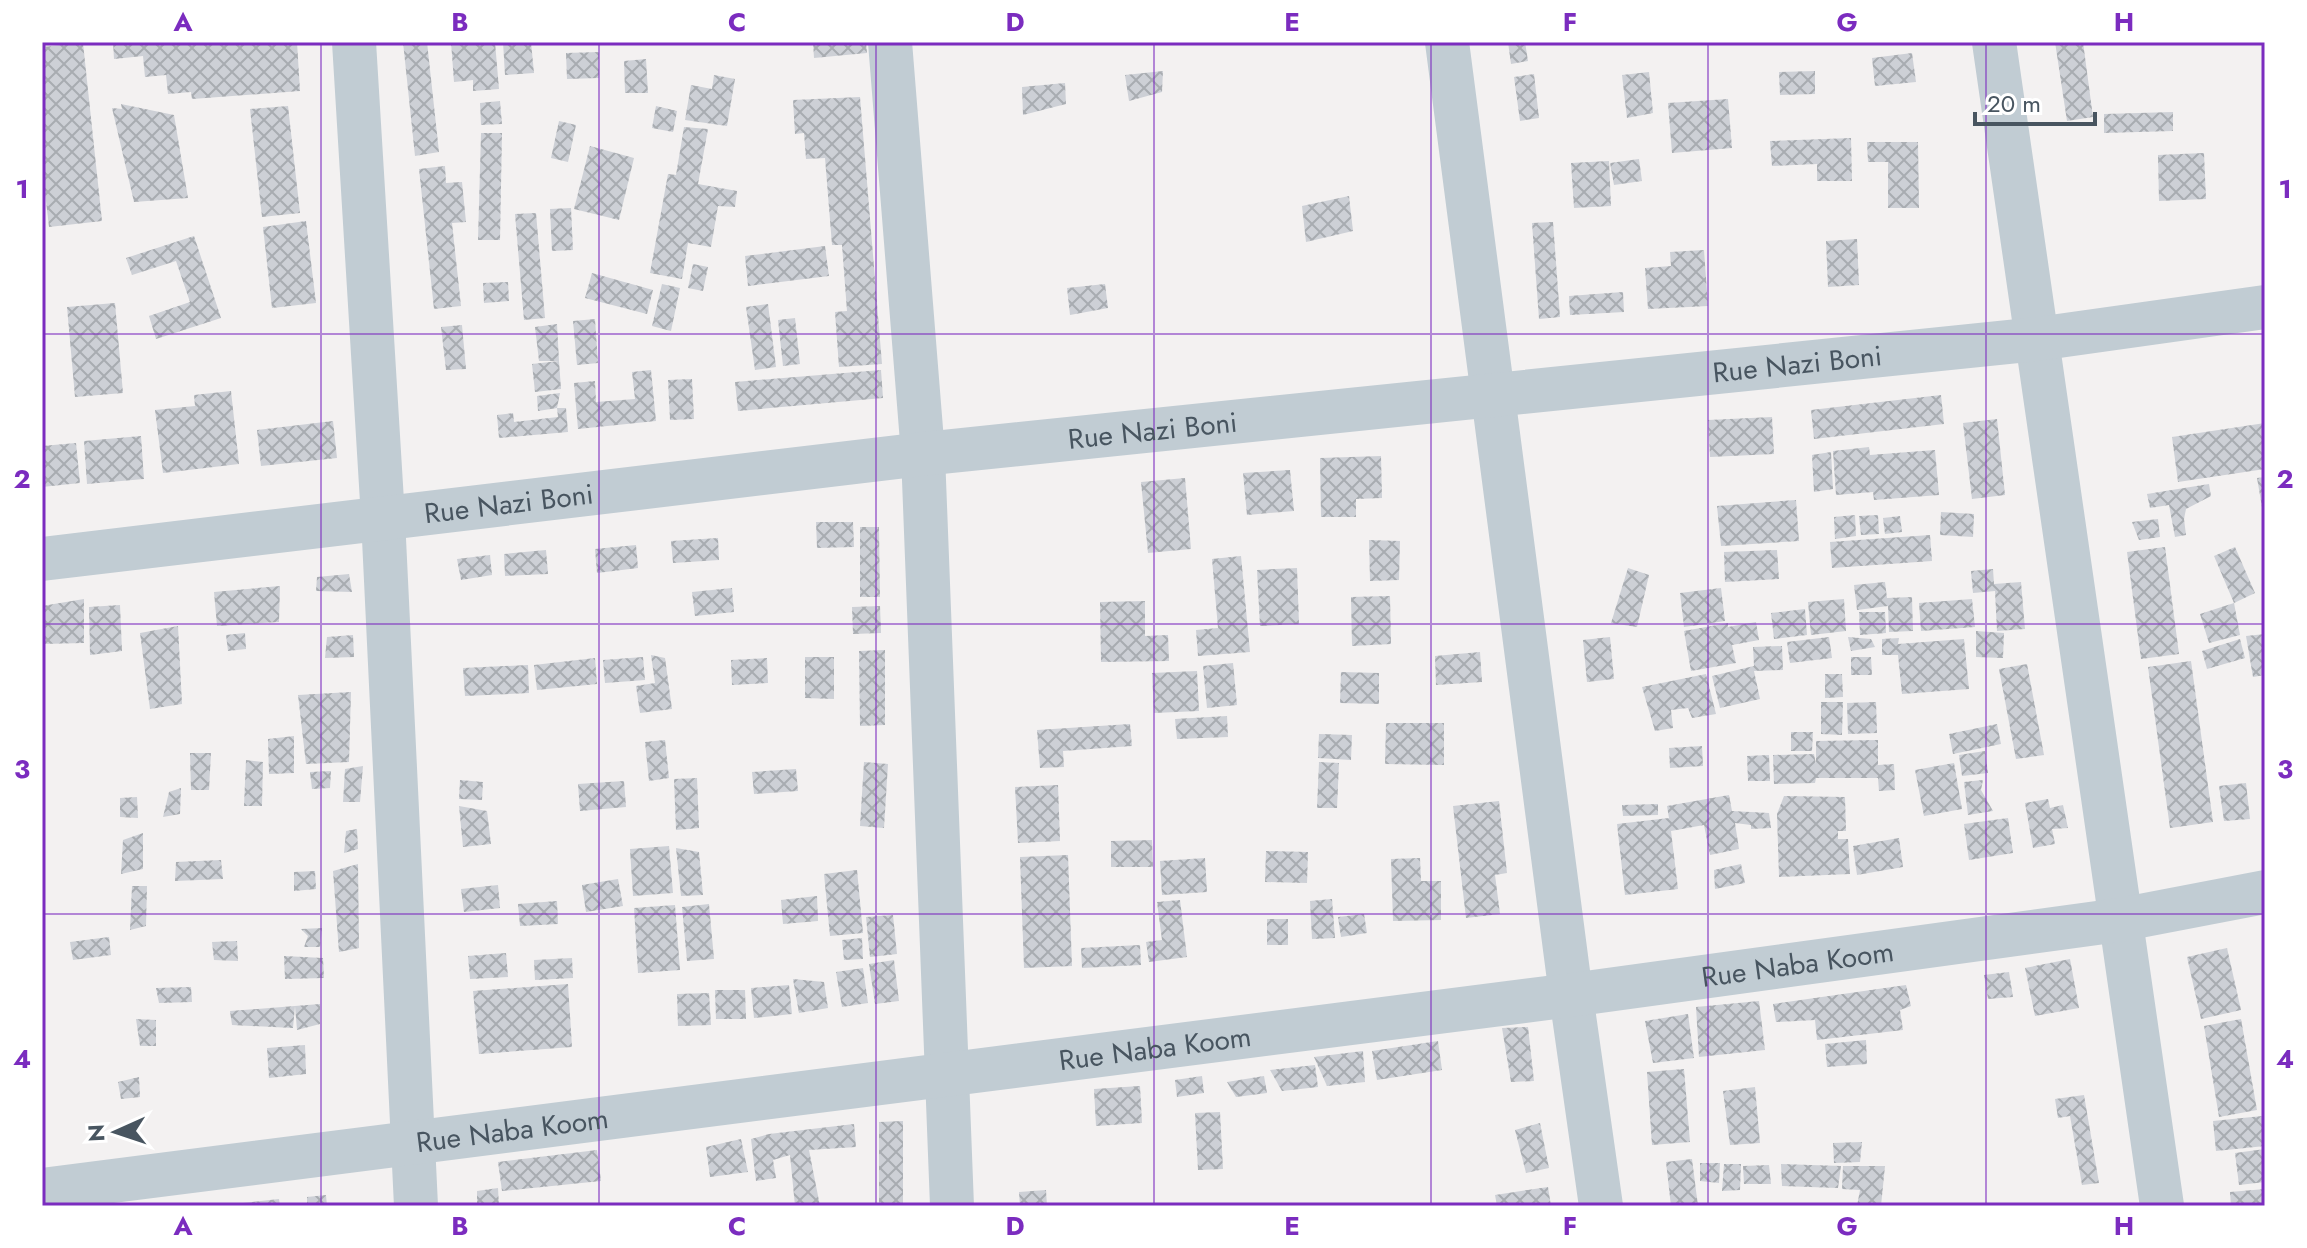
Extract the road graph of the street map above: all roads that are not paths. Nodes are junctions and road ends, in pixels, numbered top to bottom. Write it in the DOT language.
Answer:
graph roads {
  1 [pos="354,42"];
  2 [pos="890,42"];
  3 [pos="1447,42"];
  4 [pos="1994,42"];
  5 [pos="2265,307"];
  6 [pos="2037,339"];
  7 [pos="1492,394"];
  8 [pos="923,454"];
  9 [pos="383,518"];
  10 [pos="42,559"];
  11 [pos="2265,892"];
  12 [pos="2119,920"];
  13 [pos="1571,995"];
  14 [pos="947,1073"];
  15 [pos="411,1141"];
  16 [pos="42,1190"];
  17 [pos="416,1206"];
  18 [pos="952,1206"];
  19 [pos="1601,1206"];
  20 [pos="2162,1206"];
  1 -- 9 [label="street"];
  2 -- 8 [label="street"];
  3 -- 7 [label="street"];
  4 -- 6 [label="street"];
  5 -- 6 [label="street, Rue Nazi Boni"];
  6 -- 7 [label="street, Rue Nazi Boni"];
  6 -- 12 [label="street"];
  7 -- 8 [label="street, Rue Nazi Boni"];
  7 -- 13 [label="street"];
  8 -- 9 [label="street, Rue Nazi Boni"];
  8 -- 14 [label="street"];
  9 -- 10 [label="street, Rue Nazi Boni"];
  9 -- 15 [label="street"];
  11 -- 12 [label="street, Rue Naba Koom"];
  12 -- 13 [label="street, Rue Naba Koom"];
  12 -- 20 [label="street"];
  13 -- 14 [label="street, Rue Naba Koom"];
  13 -- 19 [label="street"];
  14 -- 15 [label="street, Rue Naba Koom"];
  14 -- 18 [label="street"];
  15 -- 16 [label="street, Rue Naba Koom"];
  15 -- 17 [label="street"];
}
